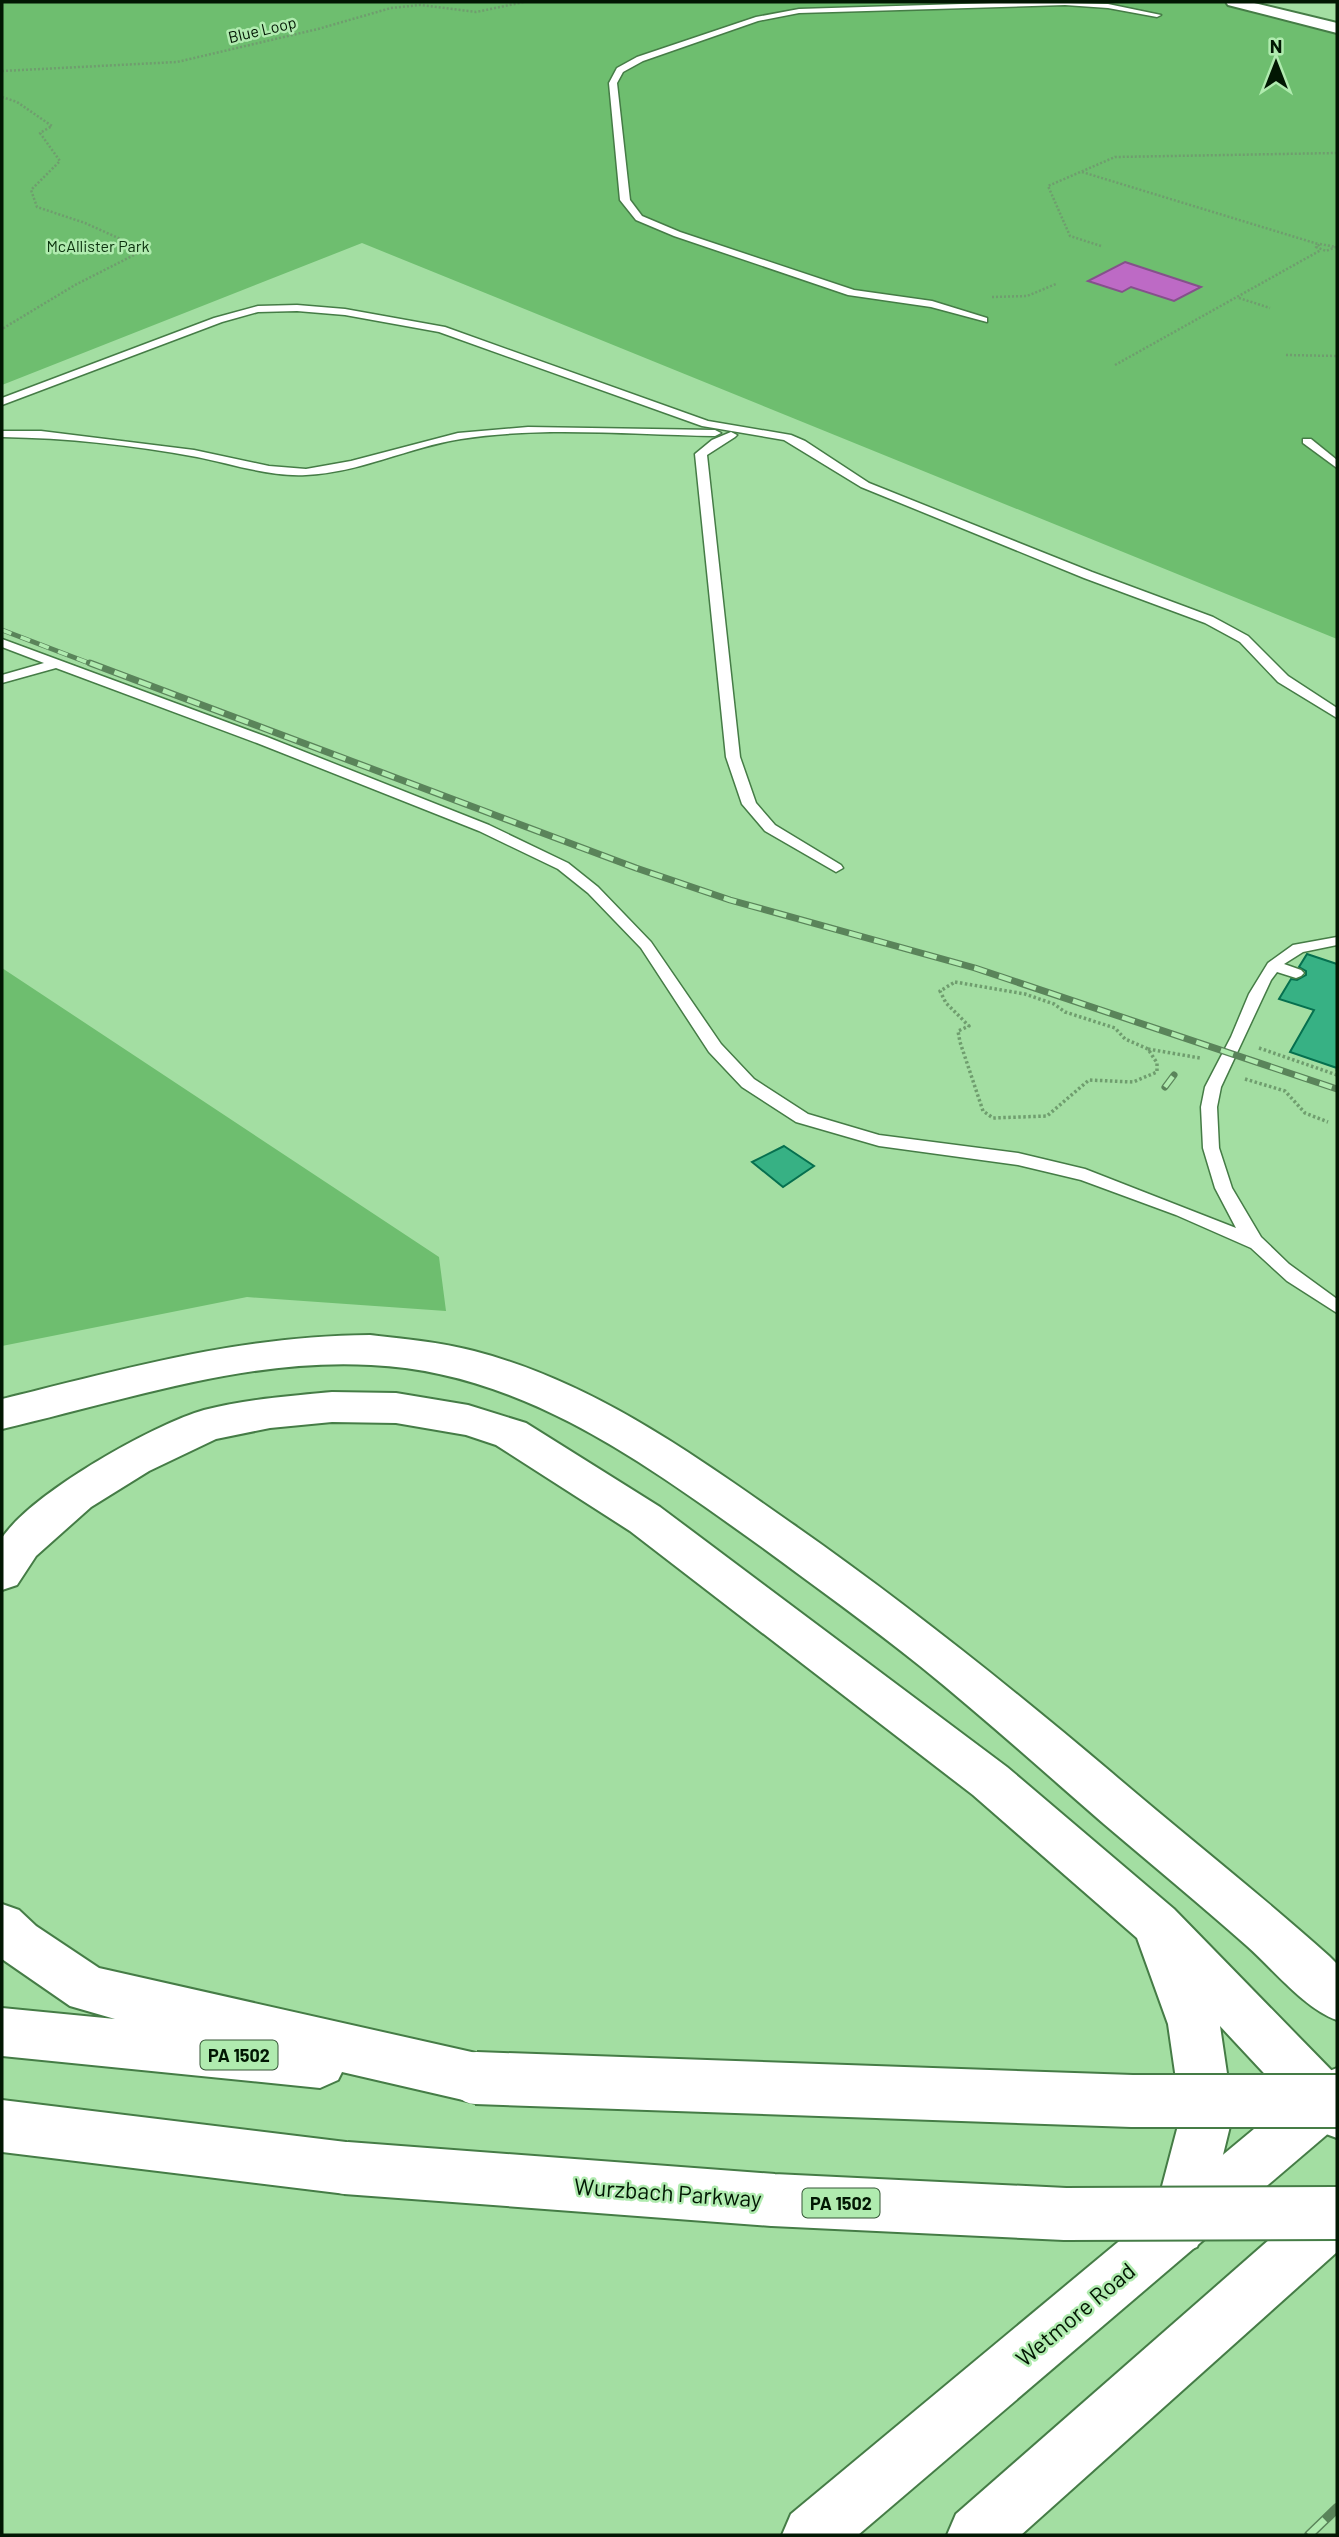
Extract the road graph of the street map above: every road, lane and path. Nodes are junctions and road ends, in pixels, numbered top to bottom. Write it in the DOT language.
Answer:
graph roads {
  1 [pos="524,2"];
  2 [pos="1233,2"];
  3 [pos="1157,15"];
  4 [pos="1337,28"];
  5 [pos="2,71"];
  6 [pos="2,97"];
  7 [pos="1337,153"];
  8 [pos="1082,171"];
  9 [pos="1337,241"];
  10 [pos="1318,244"];
  11 [pos="1331,244"];
  12 [pos="1101,246"];
  13 [pos="1321,250"];
  14 [pos="1336,250"];
  15 [pos="1238,298"];
  16 [pos="1270,308"];
  17 [pos="982,320"];
  18 [pos="2,328"];
  19 [pos="1286,355"];
  20 [pos="1337,356"];
  21 [pos="1115,365"];
  22 [pos="2,402"];
  23 [pos="737,432"];
  24 [pos="753,432"];
  25 [pos="2,434"];
  26 [pos="1307,441"];
  27 [pos="1337,465"];
  28 [pos="2,643"];
  29 [pos="55,664"];
  30 [pos="2,679"];
  31 [pos="1337,714"];
  32 [pos="836,869"];
  33 [pos="1337,941"];
  34 [pos="1273,965"];
  35 [pos="1296,972"];
  36 [pos="1237,1041"];
  37 [pos="1148,1049"];
  38 [pos="1223,1068"];
  39 [pos="1337,1072"];
  40 [pos="1328,1122"];
  41 [pos="1256,1243"];
  42 [pos="1337,1307"];
  43 [pos="2,1414"];
  44 [pos="2,1573"];
  45 [pos="1157,1925"];
  46 [pos="2,1926"];
  47 [pos="1317,1958"];
  48 [pos="1337,1997"];
  49 [pos="2,2032"];
  50 [pos="476,2078"];
  51 [pos="1335,2102"];
  52 [pos="2,2126"];
  53 [pos="1337,2214"];
  54 [pos="1178,2228"];
  55 [pos="812,2535"];
  56 [pos="977,2535"];
  1 -- 5 [label="path, Blue Loop"];
  2 -- 4 [label="street"];
  3 -- 17 [label="lane"];
  6 -- 18 [label="path"];
  7 -- 8 [label="path"];
  8 -- 10 [label="path"];
  8 -- 12 [label="path"];
  9 -- 11 [label="path"];
  10 -- 11 [label="path"];
  10 -- 13 [label="path"];
  11 -- 14 [label="path"];
  13 -- 14 [label="path"];
  13 -- 15 [label="path"];
  15 -- 16 [label="path"];
  15 -- 21 [label="path"];
  19 -- 20 [label="path"];
  22 -- 24 [label="lane"];
  23 -- 24 [label="lane"];
  23 -- 25 [label="lane"];
  23 -- 32 [label="lane"];
  24 -- 31 [label="lane"];
  26 -- 27 [label="lane"];
  28 -- 29 [label="lane"];
  29 -- 30 [label="lane"];
  29 -- 41 [label="lane"];
  33 -- 34 [label="lane"];
  34 -- 35 [label="lane"];
  34 -- 36 [label="lane"];
  36 -- 38 [label="lane"];
  36 -- 39 [label="path"];
  37 -- 37 [label="path"];
  37 -- 38 [label="path"];
  38 -- 40 [label="path"];
  38 -- 41 [label="lane"];
  41 -- 42 [label="lane"];
  43 -- 47 [label="main road"];
  44 -- 45 [label="main road"];
  45 -- 51 [label="main road"];
  45 -- 54 [label="main road"];
  46 -- 50 [label="main road"];
  47 -- 48 [label="main road"];
  49 -- 50 [label="main road, PA 1502"];
  50 -- 51 [label="main road, PA 1502, bridge"];
  51 -- 54 [label="main road, Wetmore Road"];
  52 -- 53 [label="main road, Wurzbach Parkway / PA 1502, bridge"];
  53 -- 56 [label="main road"];
  54 -- 55 [label="main road, Wetmore Road"];
}
